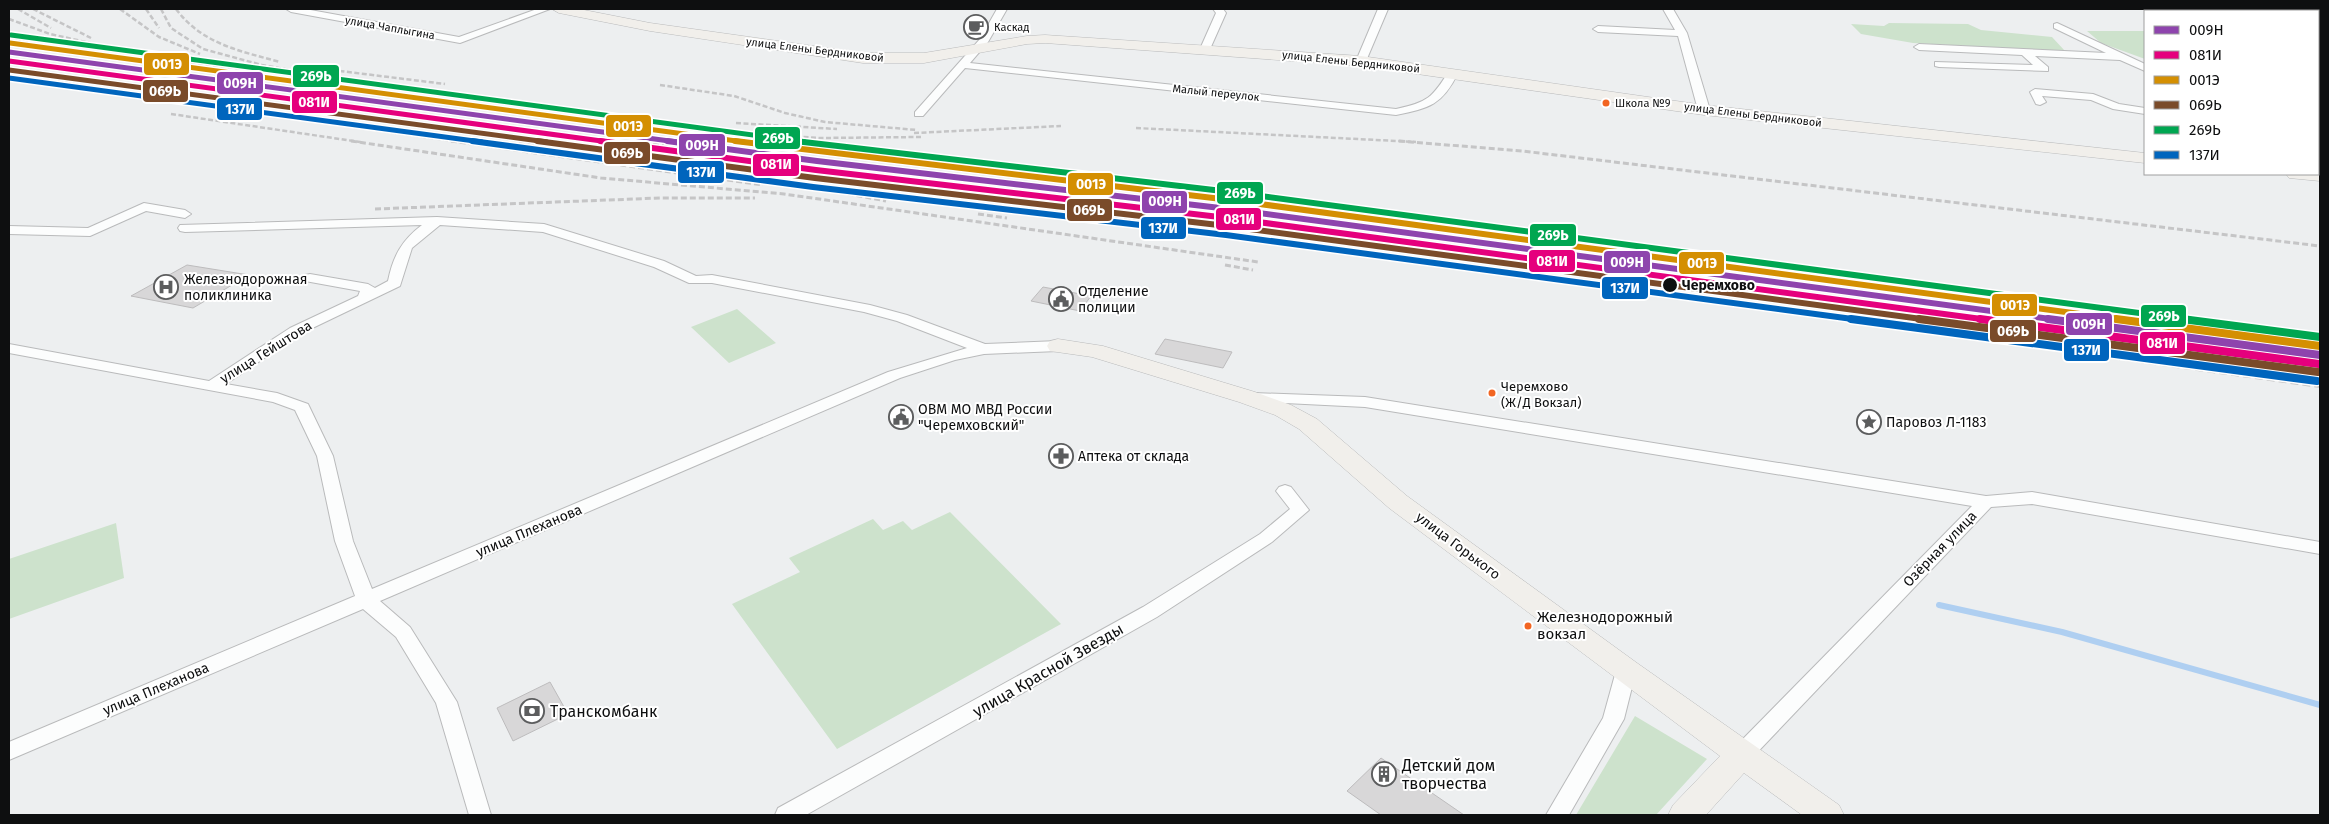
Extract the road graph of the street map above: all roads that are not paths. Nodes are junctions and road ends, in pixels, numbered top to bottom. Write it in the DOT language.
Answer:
graph roads {
  1 [pos="291,9"];
  2 [pos="545,9"];
  3 [pos="564,9"];
  4 [pos="1002,9"];
  5 [pos="1218,9"];
  6 [pos="1383,9"];
  7 [pos="1668,9"];
  8 [pos="2057,26"];
  9 [pos="1598,28"];
  10 [pos="1682,33"];
  11 [pos="1919,47"];
  12 [pos="1205,49"];
  13 [pos="976,50"];
  14 [pos="2024,52"];
  15 [pos="2121,57"];
  16 [pos="1361,61"];
  17 [pos="963,64"];
  18 [pos="1939,64"];
  19 [pos="2144,68"];
  20 [pos="1453,73"];
  21 [pos="2040,102"];
  22 [pos="1704,110"];
  23 [pos="2144,111"];
  24 [pos="919,114"];
  25 [pos="2144,158"];
  26 [pos="2308,175"];
  27 [pos="2320,176"];
  28 [pos="185,214"];
  29 [pos="436,221"];
  30 [pos="185,228"];
  31 [pos="9,230"];
  32 [pos="310,278"];
  33 [pos="364,299"];
  34 [pos="1058,346"];
  35 [pos="9,348"];
  36 [pos="983,349"];
  37 [pos="213,385"];
  38 [pos="1247,398"];
  39 [pos="1285,492"];
  40 [pos="1986,502"];
  41 [pos="2320,548"];
  42 [pos="366,600"];
  43 [pos="1626,672"];
  44 [pos="9,751"];
  45 [pos="1742,754"];
  46 [pos="480,815"];
  47 [pos="786,815"];
  48 [pos="1557,815"];
  49 [pos="1685,815"];
  50 [pos="1827,815"];
  1 -- 2 [label="street, улица Чаплыгина"];
  3 -- 13 [label="street, улица Елены Бердниковой"];
  4 -- 13 [label="street"];
  5 -- 12 [label="street"];
  6 -- 16 [label="street"];
  7 -- 10 [label="street"];
  8 -- 15 [label="street"];
  9 -- 10 [label="street"];
  10 -- 22 [label="street"];
  11 -- 14 [label="street"];
  12 -- 13 [label="street, улица Елены Бердниковой"];
  12 -- 16 [label="street, улица Елены Бердниковой"];
  13 -- 17 [label="street"];
  14 -- 15 [label="street"];
  14 -- 18 [label="street"];
  15 -- 19 [label="street"];
  16 -- 20 [label="street, улица Елены Бердниковой"];
  17 -- 20 [label="street, Малый переулок"];
  17 -- 24 [label="street"];
  20 -- 22 [label="street, улица Елены Бердниковой"];
  21 -- 23 [label="street"];
  22 -- 25 [label="street, улица Елены Бердниковой"];
  26 -- 27 [label="street"];
  28 -- 31 [label="street"];
  29 -- 30 [label="street"];
  29 -- 33 [label="street, улица Гейштова"];
  29 -- 36 [label="street"];
  32 -- 33 [label="street"];
  33 -- 37 [label="street, улица Гейштова"];
  34 -- 36 [label="street, улица Плеханова"];
  34 -- 38 [label="street, улица Горького"];
  35 -- 37 [label="street, улица Гейштова"];
  36 -- 42 [label="street, улица Плеханова"];
  37 -- 42 [label="street, улица Гейштова"];
  38 -- 40 [label="street"];
  38 -- 43 [label="street, улица Горького"];
  39 -- 47 [label="street, улица Красной Звезды"];
  40 -- 41 [label="street, Озёрная улица"];
  40 -- 45 [label="street, Озёрная улица"];
  42 -- 44 [label="street, улица Плеханова"];
  42 -- 46 [label="street"];
  43 -- 45 [label="street, улица Горького"];
  43 -- 48 [label="street"];
  45 -- 49 [label="street"];
  45 -- 50 [label="street, улица Горького"];
}
